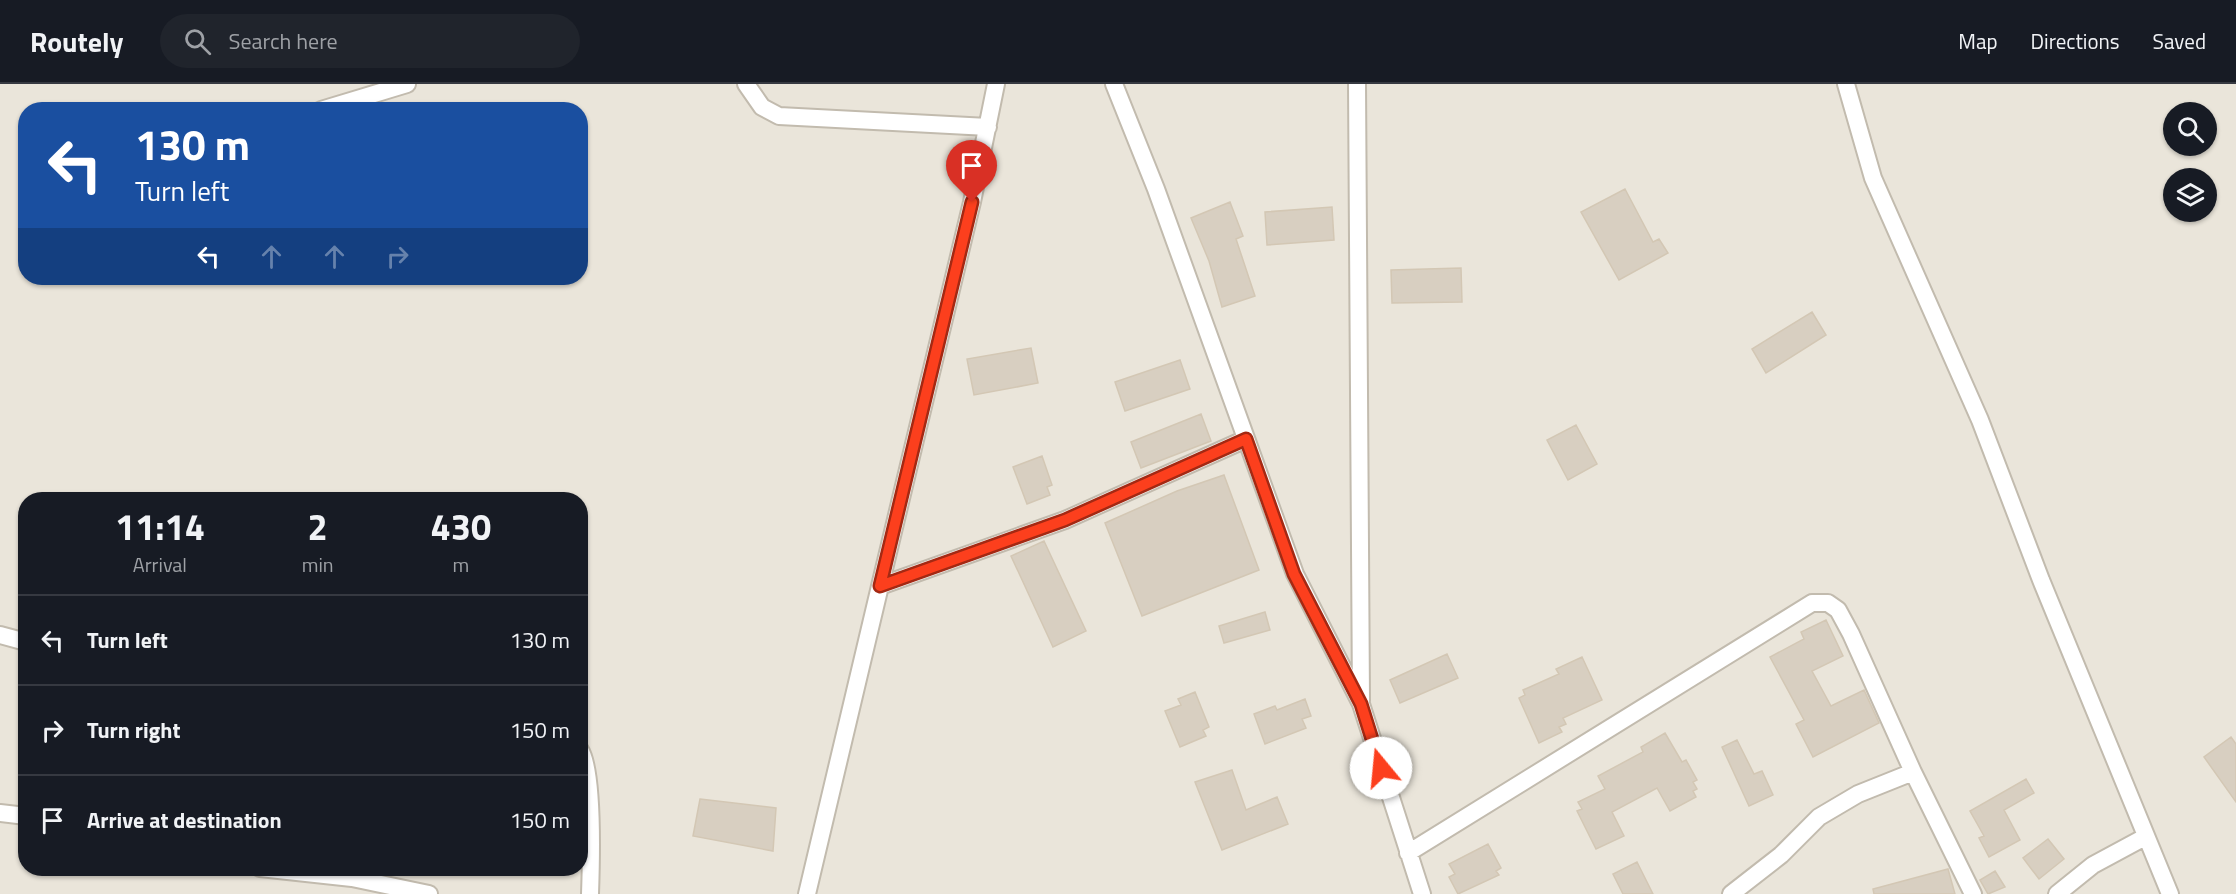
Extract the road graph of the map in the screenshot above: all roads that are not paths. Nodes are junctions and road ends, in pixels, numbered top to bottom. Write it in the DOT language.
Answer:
graph roads {
  1 [pos="407,84"];
  2 [pos="746,84"];
  3 [pos="996,84"];
  4 [pos="1114,84"];
  5 [pos="1357,84"];
  6 [pos="1846,84"];
  7 [pos="347,102"];
  8 [pos="988,127"];
  9 [pos="1246,439"];
  10 [pos="880,586"];
  11 [pos="0,635"];
  12 [pos="18,640"];
  13 [pos="1361,704"];
  14 [pos="1913,772"];
  15 [pos="588,795"];
  16 [pos="0,813"];
  17 [pos="18,815"];
  18 [pos="2145,837"];
  19 [pos="1408,853"];
  20 [pos="334,876"];
  21 [pos="429,894"];
  22 [pos="590,894"];
  23 [pos="807,894"];
  24 [pos="1422,894"];
  25 [pos="1731,894"];
  26 [pos="1973,894"];
  27 [pos="2056,894"];
  28 [pos="2169,894"];
  1 -- 7 [label="street"];
  2 -- 8 [label="street"];
  3 -- 8 [label="street"];
  4 -- 9 [label="street"];
  5 -- 13 [label="street"];
  6 -- 18 [label="street"];
  8 -- 10 [label="street"];
  9 -- 10 [label="street"];
  9 -- 13 [label="street"];
  10 -- 23 [label="street"];
  11 -- 12 [label="street"];
  13 -- 19 [label="street"];
  14 -- 19 [label="street"];
  14 -- 25 [label="street"];
  14 -- 26 [label="street"];
  15 -- 22 [label="street"];
  16 -- 17 [label="street"];
  18 -- 27 [label="street"];
  18 -- 28 [label="street"];
  19 -- 24 [label="street"];
  20 -- 21 [label="street"];
}
